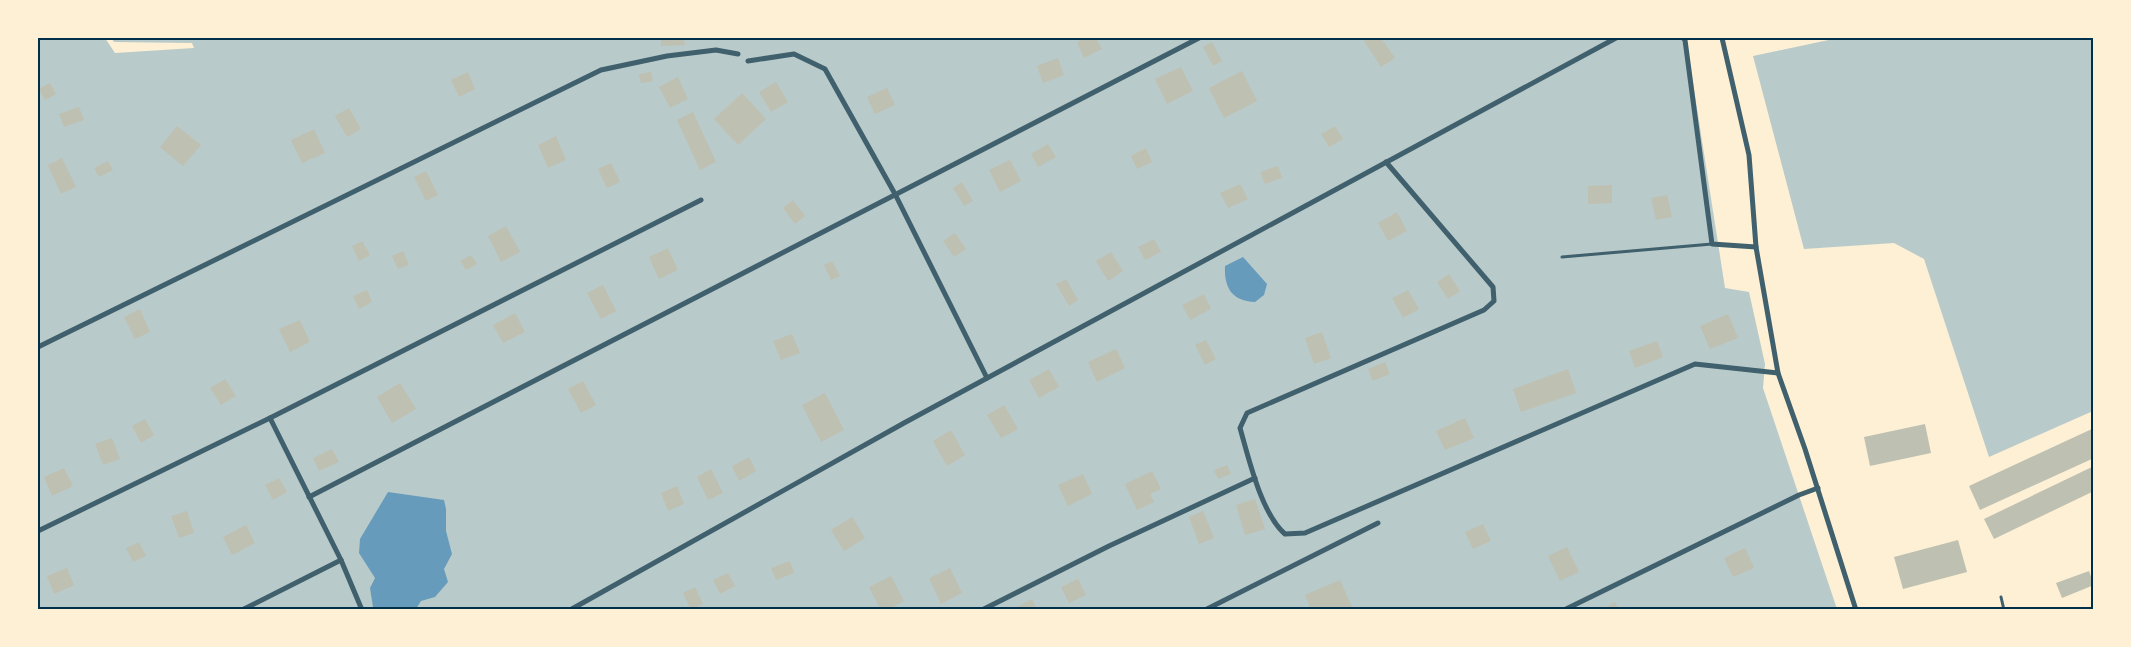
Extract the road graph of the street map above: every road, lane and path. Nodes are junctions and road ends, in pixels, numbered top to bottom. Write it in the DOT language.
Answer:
graph roads {
  1 [pos="1199,38"];
  2 [pos="1616,38"];
  3 [pos="1683,38"];
  4 [pos="1722,38"];
  5 [pos="738,54"];
  6 [pos="748,61"];
  7 [pos="1386,162"];
  8 [pos="895,194"];
  9 [pos="702,200"];
  10 [pos="1712,244"];
  11 [pos="1756,247"];
  12 [pos="1562,257"];
  13 [pos="38,347"];
  14 [pos="1778,373"];
  15 [pos="987,378"];
  16 [pos="270,418"];
  17 [pos="1255,478"];
  18 [pos="1818,488"];
  19 [pos="309,497"];
  20 [pos="1378,523"];
  21 [pos="38,531"];
  22 [pos="341,560"];
  23 [pos="2001,597"];
  24 [pos="242,610"];
  25 [pos="362,610"];
  26 [pos="570,610"];
  27 [pos="982,610"];
  28 [pos="1205,610"];
  29 [pos="1564,610"];
  30 [pos="1856,610"];
  31 [pos="2004,610"];
  1 -- 8 [label="street"];
  2 -- 7 [label="street"];
  3 -- 10 [label="street"];
  4 -- 11 [label="street"];
  5 -- 13 [label="street"];
  6 -- 8 [label="street"];
  7 -- 15 [label="street"];
  7 -- 17 [label="street"];
  8 -- 15 [label="street"];
  8 -- 19 [label="street"];
  9 -- 16 [label="street"];
  10 -- 11 [label="street"];
  10 -- 12 [label="lane"];
  11 -- 14 [label="street"];
  14 -- 17 [label="street"];
  14 -- 18 [label="street"];
  15 -- 26 [label="street"];
  16 -- 19 [label="street"];
  16 -- 21 [label="street"];
  17 -- 27 [label="street"];
  18 -- 29 [label="street"];
  18 -- 30 [label="street"];
  19 -- 22 [label="street"];
  20 -- 28 [label="street"];
  22 -- 24 [label="street"];
  22 -- 25 [label="street"];
  23 -- 31 [label="lane"];
}
